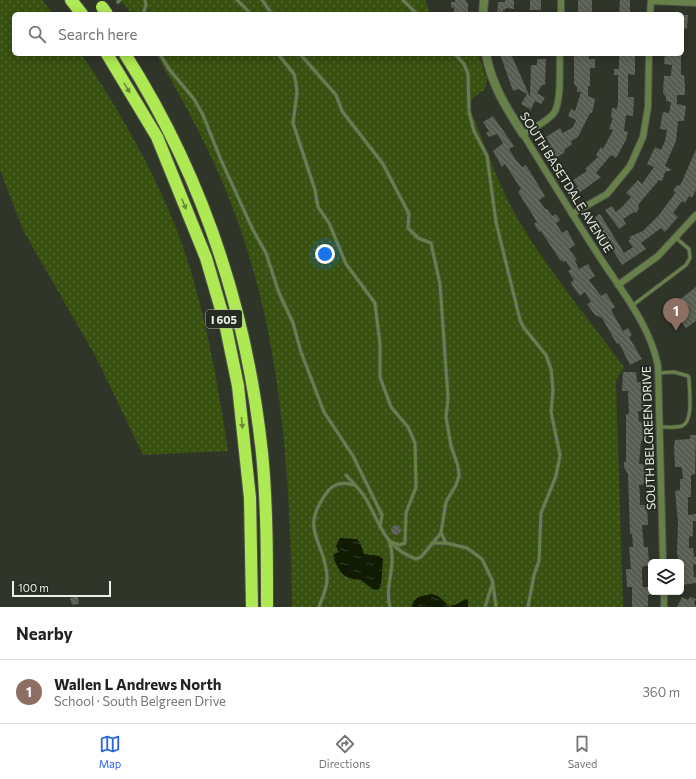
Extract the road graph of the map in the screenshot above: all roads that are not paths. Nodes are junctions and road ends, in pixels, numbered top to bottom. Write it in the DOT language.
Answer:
graph roads {
  1 [pos="71,0"];
  2 [pos="145,0"];
  3 [pos="237,0"];
  4 [pos="262,0"];
  5 [pos="403,0"];
  6 [pos="484,0"];
  7 [pos="561,0"];
  8 [pos="651,1"];
  9 [pos="696,3"];
  10 [pos="80,12"];
  11 [pos="144,12"];
  12 [pos="249,12"];
  13 [pos="271,12"];
  14 [pos="415,12"];
  15 [pos="483,12"];
  16 [pos="561,12"];
  17 [pos="650,12"];
  18 [pos="108,56"];
  19 [pos="119,56"];
  20 [pos="126,56"];
  21 [pos="134,56"];
  22 [pos="161,56"];
  23 [pos="280,56"];
  24 [pos="302,56"];
  25 [pos="457,56"];
  26 [pos="486,56"];
  27 [pos="560,56"];
  28 [pos="649,56"];
  29 [pos="523,134"];
  30 [pos="572,214"];
  31 [pos="696,215"];
  32 [pos="676,238"];
  33 [pos="618,285"];
  34 [pos="631,306"];
  35 [pos="638,318"];
  36 [pos="658,373"];
  37 [pos="660,428"];
  38 [pos="346,475"];
  39 [pos="354,485"];
  40 [pos="380,527"];
  41 [pos="441,533"];
  42 [pos="389,541"];
  43 [pos="434,543"];
  44 [pos="446,543"];
  45 [pos="663,559"];
  46 [pos="493,582"];
  47 [pos="664,595"];
  48 [pos="252,607"];
  49 [pos="261,607"];
  50 [pos="267,607"];
  51 [pos="274,607"];
  52 [pos="319,607"];
  53 [pos="390,607"];
  54 [pos="485,607"];
  55 [pos="496,607"];
  56 [pos="528,607"];
  57 [pos="664,607"];
  1 -- 10 [label="highway"];
  2 -- 11 [label="lane"];
  3 -- 12 [label="lane"];
  4 -- 13 [label="lane"];
  5 -- 14 [label="lane"];
  6 -- 15 [label="street"];
  7 -- 16 [label="street"];
  8 -- 9 [label="street"];
  8 -- 17 [label="street"];
  18 -- 48 [label="highway, I 605, one-way"];
  19 -- 49 [label="highway"];
  20 -- 50 [label="highway"];
  21 -- 51 [label="highway, I 605"];
  22 -- 40 [label="lane"];
  23 -- 42 [label="lane"];
  24 -- 41 [label="lane"];
  25 -- 56 [label="lane"];
  26 -- 29 [label="street, SOUTH BASETDALE AVENUE"];
  27 -- 29 [label="street"];
  28 -- 30 [label="street"];
  29 -- 30 [label="street, SOUTH BASETDALE AVENUE"];
  30 -- 33 [label="street, SOUTH BASETDALE AVENUE"];
  31 -- 32 [label="street"];
  32 -- 33 [label="street"];
  32 -- 34 [label="lane"];
  33 -- 34 [label="street, SOUTH BASETDALE AVENUE"];
  34 -- 35 [label="street, SOUTH BASETDALE AVENUE"];
  35 -- 36 [label="street, SOUTH BELGREEN DRIVE"];
  36 -- 37 [label="street, SOUTH BELGREEN DRIVE"];
  36 -- 37 [label="lane"];
  37 -- 45 [label="street, SOUTH BELGREEN DRIVE"];
  38 -- 39 [label="lane"];
  39 -- 40 [label="lane"];
  39 -- 52 [label="lane"];
  40 -- 42 [label="lane"];
  41 -- 43 [label="lane"];
  41 -- 44 [label="lane"];
  42 -- 43 [label="lane"];
  42 -- 53 [label="lane"];
  43 -- 44 [label="lane"];
  44 -- 46 [label="lane"];
  46 -- 54 [label="lane"];
  46 -- 55 [label="lane"];
  47 -- 57 [label="street"];
}
